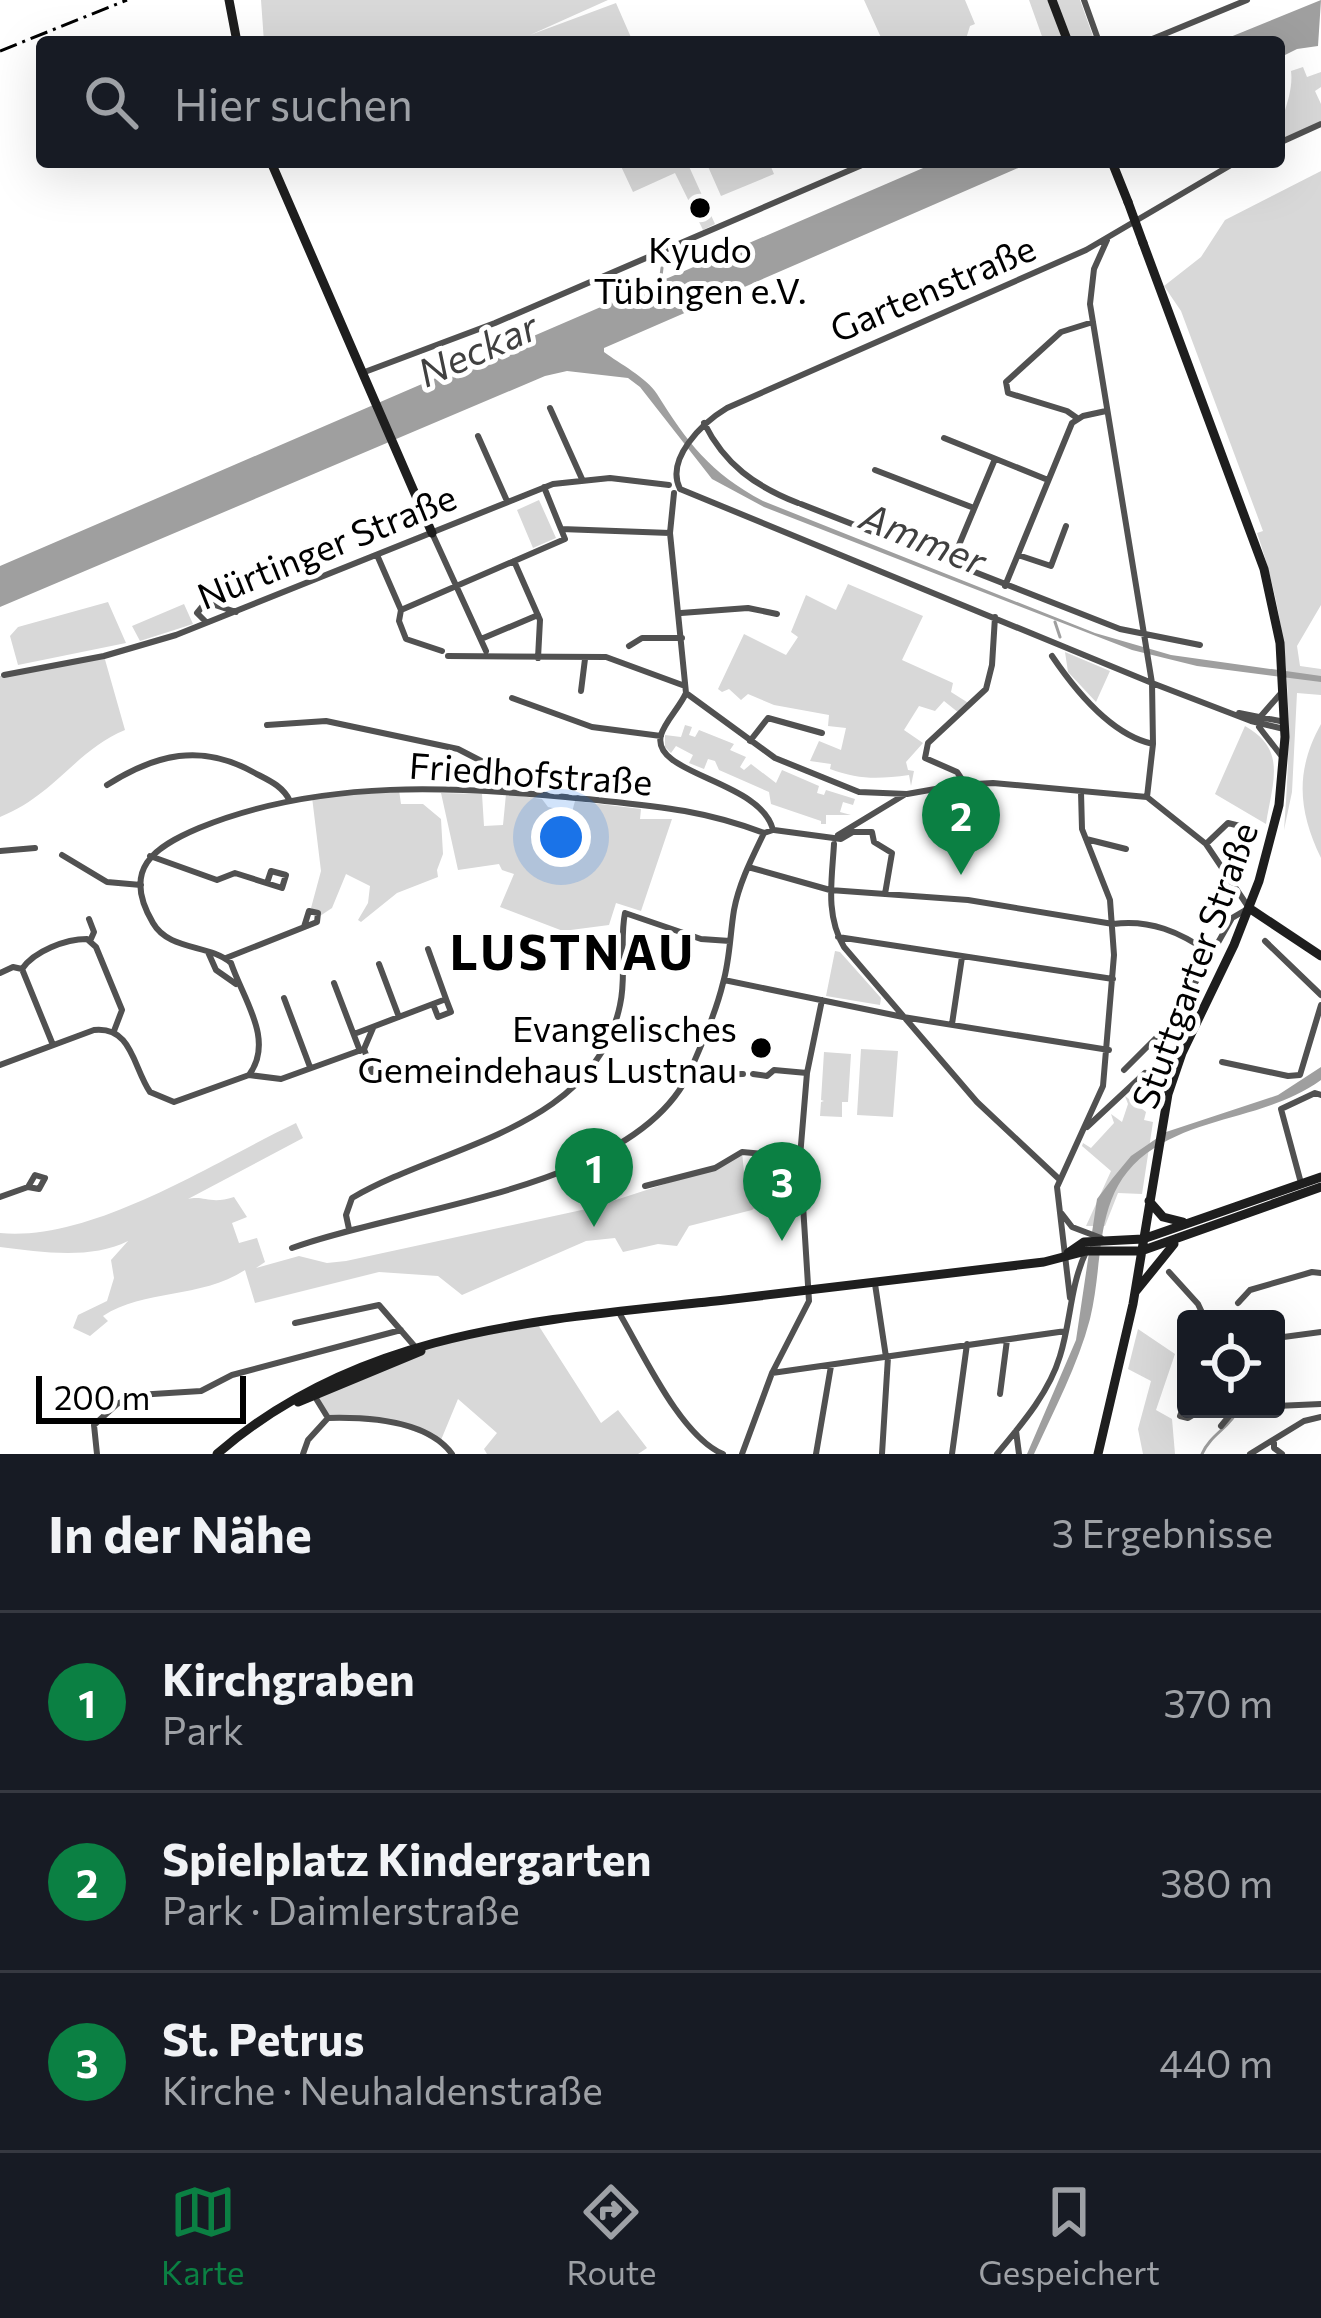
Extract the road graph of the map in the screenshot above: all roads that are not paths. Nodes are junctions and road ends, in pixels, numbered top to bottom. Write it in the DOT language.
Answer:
graph roads {
  1 [pos="229,0"];
  2 [pos="1052,0"];
  3 [pos="1084,0"];
  4 [pos="1247,0"];
  5 [pos="237,36"];
  6 [pos="1066,36"];
  7 [pos="1097,36"];
  8 [pos="1160,36"];
  9 [pos="1321,124"];
  10 [pos="1285,140"];
  11 [pos="274,168"];
  12 [pos="855,168"];
  13 [pos="1115,168"];
  14 [pos="1226,168"];
  15 [pos="1107,240"];
  16 [pos="1093,322"];
  17 [pos="362,373"];
  18 [pos="550,408"];
  19 [pos="1107,411"];
  20 [pos="1077,418"];
  21 [pos="704,423"];
  22 [pos="478,436"];
  23 [pos="944,438"];
  24 [pos="995,459"];
  25 [pos="875,470"];
  26 [pos="582,478"];
  27 [pos="1048,480"];
  28 [pos="544,487"];
  29 [pos="675,487"];
  30 [pos="507,501"];
  31 [pos="974,508"];
  32 [pos="1066,526"];
  33 [pos="561,530"];
  34 [pos="432,532"];
  35 [pos="670,533"];
  36 [pos="377,555"];
  37 [pos="1018,555"];
  38 [pos="514,561"];
  39 [pos="951,564"];
  40 [pos="456,586"];
  41 [pos="1005,586"];
  42 [pos="401,610"];
  43 [pos="236,612"];
  44 [pos="681,613"];
  45 [pos="777,614"];
  46 [pos="538,615"];
  47 [pos="996,617"];
  48 [pos="208,622"];
  49 [pos="1145,637"];
  50 [pos="682,638"];
  51 [pos="480,639"];
  52 [pos="1200,645"];
  53 [pos="629,646"];
  54 [pos="486,651"];
  55 [pos="1052,656"];
  56 [pos="538,658"];
  57 [pos="585,659"];
  58 [pos="4,675"];
  59 [pos="1152,683"];
  60 [pos="1284,685"];
  61 [pos="686,689"];
  62 [pos="581,691"];
  63 [pos="512,698"];
  64 [pos="1230,712"];
  65 [pos="1261,716"];
  66 [pos="1251,721"];
  67 [pos="267,725"];
  68 [pos="1285,726"];
  69 [pos="823,733"];
  70 [pos="661,736"];
  71 [pos="750,741"];
  72 [pos="1153,744"];
  73 [pos="1283,758"];
  74 [pos="965,784"];
  75 [pos="107,785"];
  76 [pos="504,790"];
  77 [pos="1081,792"];
  78 [pos="908,794"];
  79 [pos="1147,797"];
  80 [pos="290,801"];
  81 [pos="1240,826"];
  82 [pos="769,832"];
  83 [pos="1086,839"];
  84 [pos="836,840"];
  85 [pos="1206,844"];
  86 [pos="35,848"];
  87 [pos="1126,849"];
  88 [pos="0,851"];
  89 [pos="62,855"];
  90 [pos="150,856"];
  91 [pos="748,866"];
  92 [pos="267,883"];
  93 [pos="141,885"];
  94 [pos="830,890"];
  95 [pos="886,894"];
  96 [pos="1249,908"];
  97 [pos="89,920"];
  98 [pos="1113,924"];
  99 [pos="304,926"];
  100 [pos="838,937"];
  101 [pos="90,940"];
  102 [pos="730,941"];
  103 [pos="1265,941"];
  104 [pos="428,949"];
  105 [pos="208,952"];
  106 [pos="1210,953"];
  107 [pos="1321,956"];
  108 [pos="962,957"];
  109 [pos="226,958"];
  110 [pos="379,964"];
  111 [pos="22,969"];
  112 [pos="233,970"];
  113 [pos="0,973"];
  114 [pos="225,977"];
  115 [pos="1113,979"];
  116 [pos="724,980"];
  117 [pos="334,983"];
  118 [pos="242,988"];
  119 [pos="1321,995"];
  120 [pos="284,998"];
  121 [pos="446,999"];
  122 [pos="822,1000"];
  123 [pos="433,1004"];
  124 [pos="1321,1005"];
  125 [pos="399,1017"];
  126 [pos="904,1017"];
  127 [pos="952,1025"];
  128 [pos="373,1028"];
  129 [pos="114,1031"];
  130 [pos="354,1034"];
  131 [pos="53,1045"];
  132 [pos="1109,1049"];
  133 [pos="362,1050"];
  134 [pos="1222,1062"];
  135 [pos="0,1065"];
  136 [pos="310,1069"];
  137 [pos="1124,1070"];
  138 [pos="372,1072"];
  139 [pos="807,1073"];
  140 [pos="1145,1073"];
  141 [pos="743,1074"];
  142 [pos="753,1074"];
  143 [pos="249,1075"];
  144 [pos="688,1075"];
  145 [pos="1321,1095"];
  146 [pos="1084,1128"];
  147 [pos="800,1156"];
  148 [pos="1321,1177"];
  149 [pos="1059,1179"];
  150 [pos="1301,1183"];
  151 [pos="645,1186"];
  152 [pos="28,1187"];
  153 [pos="1321,1187"];
  154 [pos="0,1197"];
  155 [pos="1149,1200"];
  156 [pos="1059,1207"];
  157 [pos="1189,1222"];
  158 [pos="349,1228"];
  159 [pos="1178,1239"];
  160 [pos="1086,1242"];
  161 [pos="1142,1245"];
  162 [pos="292,1248"];
  163 [pos="1064,1256"];
  164 [pos="1078,1269"];
  165 [pos="1168,1272"];
  166 [pos="1321,1273"];
  167 [pos="875,1282"];
  168 [pos="809,1290"];
  169 [pos="1136,1291"];
  170 [pos="1070,1298"];
  171 [pos="1238,1303"];
  172 [pos="1201,1310"];
  173 [pos="618,1311"];
  174 [pos="295,1323"];
  175 [pos="401,1330"];
  176 [pos="1066,1331"];
  177 [pos="1321,1332"];
  178 [pos="1285,1337"];
  179 [pos="1006,1340"];
  180 [pos="967,1345"];
  181 [pos="417,1349"];
  182 [pos="887,1357"];
  183 [pos="831,1366"];
  184 [pos="772,1373"];
  185 [pos="312,1392"];
  186 [pos="1000,1394"];
  187 [pos="1321,1404"];
  188 [pos="1285,1406"];
  189 [pos="1321,1417"];
  190 [pos="328,1418"];
  191 [pos="1228,1418"];
  192 [pos="1222,1426"];
  193 [pos="1016,1431"];
  194 [pos="1275,1439"];
  195 [pos="97,1454"];
  196 [pos="217,1454"];
  197 [pos="303,1454"];
  198 [pos="452,1454"];
  199 [pos="723,1454"];
  200 [pos="742,1454"];
  201 [pos="816,1454"];
  202 [pos="882,1454"];
  203 [pos="952,1454"];
  204 [pos="998,1454"];
  205 [pos="1018,1454"];
  206 [pos="1098,1454"];
  207 [pos="1250,1454"];
  208 [pos="1282,1454"];
  1 -- 5 [label="main road"];
  2 -- 6 [label="main road"];
  3 -- 7 [label="street"];
  4 -- 8 [label="street"];
  9 -- 10 [label="street"];
  11 -- 17 [label="main road"];
  12 -- 17 [label="street"];
  13 -- 60 [label="main road, Stuttgarter Straße, bridge"];
  14 -- 15 [label="street, Gartenstraße"];
  15 -- 16 [label="street"];
  15 -- 21 [label="street, Gartenstraße"];
  16 -- 19 [label="street"];
  16 -- 20 [label="street"];
  17 -- 34 [label="main road"];
  18 -- 26 [label="street"];
  19 -- 20 [label="street"];
  19 -- 49 [label="street"];
  20 -- 27 [label="street"];
  21 -- 29 [label="street, Gartenstraße"];
  21 -- 39 [label="street"];
  22 -- 30 [label="street"];
  23 -- 24 [label="street"];
  24 -- 27 [label="street"];
  24 -- 31 [label="street"];
  25 -- 31 [label="street"];
  26 -- 28 [label="street, Nürtinger Straße"];
  26 -- 29 [label="street, Nürtinger Straße"];
  27 -- 37 [label="street"];
  28 -- 30 [label="street, Nürtinger Straße"];
  28 -- 33 [label="street"];
  29 -- 35 [label="street, Gartenstraße"];
  29 -- 47 [label="street, Nürtinger Straße"];
  30 -- 34 [label="street, Nürtinger Straße"];
  31 -- 39 [label="street"];
  32 -- 37 [label="street"];
  33 -- 35 [label="street"];
  33 -- 38 [label="street"];
  34 -- 36 [label="street, Nürtinger Straße"];
  34 -- 40 [label="street"];
  35 -- 44 [label="street, Gartenstraße"];
  36 -- 42 [label="street"];
  36 -- 43 [label="street, Nürtinger Straße"];
  37 -- 41 [label="street"];
  38 -- 40 [label="street"];
  38 -- 46 [label="street"];
  39 -- 41 [label="street"];
  40 -- 42 [label="street"];
  40 -- 51 [label="street"];
  41 -- 49 [label="street"];
  42 -- 56 [label="street"];
  43 -- 48 [label="street, Nürtinger Straße"];
  43 -- 48 [label="street"];
  44 -- 45 [label="street"];
  44 -- 50 [label="street, Gartenstraße"];
  46 -- 51 [label="street"];
  46 -- 56 [label="street"];
  47 -- 59 [label="street, Nürtinger Straße"];
  47 -- 74 [label="street"];
  48 -- 58 [label="street, Nürtinger Straße"];
  49 -- 52 [label="street"];
  49 -- 59 [label="street"];
  50 -- 53 [label="street"];
  50 -- 61 [label="street, Gartenstraße"];
  51 -- 54 [label="street"];
  55 -- 72 [label="street"];
  56 -- 57 [label="street"];
  57 -- 61 [label="street"];
  57 -- 62 [label="street"];
  59 -- 64 [label="street, Nürtinger Straße"];
  59 -- 72 [label="street"];
  60 -- 65 [label="street"];
  60 -- 68 [label="main road, Stuttgarter Straße"];
  61 -- 70 [label="street"];
  61 -- 71 [label="street"];
  63 -- 70 [label="street"];
  64 -- 65 [label="street, Nürtinger Straße"];
  64 -- 66 [label="street, Nürtinger Straße"];
  65 -- 68 [label="street, Nürtinger Straße"];
  66 -- 68 [label="street, Nürtinger Straße"];
  66 -- 73 [label="street, Nürtinger Straße"];
  67 -- 76 [label="street"];
  68 -- 73 [label="main road, Stuttgarter Straße"];
  69 -- 71 [label="street"];
  70 -- 82 [label="street"];
  71 -- 78 [label="street"];
  72 -- 79 [label="street"];
  73 -- 96 [label="main road, Stuttgarter Straße"];
  74 -- 77 [label="street"];
  74 -- 78 [label="street"];
  75 -- 80 [label="street"];
  76 -- 80 [label="street, Friedhofstraße"];
  76 -- 82 [label="street, Friedhofstraße"];
  77 -- 79 [label="street"];
  77 -- 83 [label="street"];
  78 -- 84 [label="street"];
  79 -- 85 [label="street"];
  80 -- 90 [label="street, Friedhofstraße"];
  81 -- 85 [label="street"];
  82 -- 84 [label="street, Friedhofstraße"];
  82 -- 91 [label="street"];
  83 -- 87 [label="street"];
  83 -- 98 [label="street"];
  84 -- 94 [label="street"];
  84 -- 95 [label="street, Friedhofstraße"];
  85 -- 96 [label="street"];
  86 -- 88 [label="street"];
  89 -- 93 [label="street"];
  90 -- 92 [label="street"];
  90 -- 93 [label="street"];
  91 -- 94 [label="street"];
  91 -- 102 [label="street"];
  93 -- 105 [label="street"];
  94 -- 95 [label="street"];
  94 -- 100 [label="street"];
  95 -- 98 [label="street"];
  96 -- 106 [label="street"];
  96 -- 107 [label="main road"];
  96 -- 155 [label="main road, Stuttgarter Straße"];
  97 -- 101 [label="street"];
  98 -- 106 [label="street"];
  98 -- 115 [label="street"];
  99 -- 109 [label="street"];
  100 -- 108 [label="street"];
  100 -- 126 [label="street"];
  101 -- 111 [label="street"];
  101 -- 129 [label="street"];
  102 -- 116 [label="street"];
  102 -- 158 [label="street"];
  103 -- 119 [label="street"];
  104 -- 121 [label="street"];
  105 -- 109 [label="street"];
  105 -- 114 [label="street"];
  106 -- 137 [label="street"];
  108 -- 115 [label="street"];
  108 -- 127 [label="street"];
  109 -- 112 [label="street"];
  110 -- 125 [label="street"];
  111 -- 113 [label="street"];
  111 -- 131 [label="street"];
  112 -- 114 [label="street"];
  112 -- 118 [label="street"];
  114 -- 118 [label="street"];
  115 -- 132 [label="street"];
  116 -- 122 [label="street"];
  116 -- 144 [label="street"];
  117 -- 130 [label="street"];
  118 -- 143 [label="street"];
  120 -- 136 [label="street"];
  121 -- 123 [label="street"];
  121 -- 123 [label="street"];
  122 -- 126 [label="street"];
  122 -- 139 [label="street"];
  123 -- 125 [label="street"];
  124 -- 134 [label="street"];
  125 -- 128 [label="street"];
  126 -- 127 [label="street"];
  126 -- 149 [label="street"];
  127 -- 132 [label="street"];
  128 -- 130 [label="street"];
  128 -- 133 [label="street"];
  129 -- 131 [label="street"];
  129 -- 143 [label="street"];
  130 -- 133 [label="street"];
  131 -- 135 [label="street"];
  132 -- 146 [label="street"];
  133 -- 136 [label="street"];
  133 -- 138 [label="street"];
  136 -- 143 [label="street"];
  139 -- 142 [label="street"];
  139 -- 147 [label="street"];
  140 -- 146 [label="street"];
  141 -- 144 [label="street"];
  144 -- 158 [label="street"];
  145 -- 150 [label="street"];
  146 -- 149 [label="street"];
  147 -- 151 [label="street"];
  147 -- 168 [label="street"];
  148 -- 150 [label="main road"];
  149 -- 156 [label="street"];
  150 -- 157 [label="main road"];
  152 -- 154 [label="street"];
  153 -- 159 [label="main road"];
  155 -- 157 [label="main road"];
  155 -- 161 [label="main road, Stuttgarter Straße"];
  156 -- 160 [label="street"];
  156 -- 163 [label="street"];
  157 -- 161 [label="main road"];
  158 -- 162 [label="street"];
  159 -- 161 [label="main road"];
  159 -- 169 [label="main road"];
  160 -- 161 [label="main road"];
  160 -- 163 [label="main road"];
  160 -- 164 [label="street"];
  161 -- 169 [label="main road, Stuttgarter Straße"];
  163 -- 164 [label="street"];
  163 -- 167 [label="main road"];
  163 -- 170 [label="street"];
  164 -- 170 [label="street"];
  165 -- 172 [label="street"];
  166 -- 171 [label="street"];
  167 -- 168 [label="main road"];
  167 -- 182 [label="street"];
  168 -- 173 [label="main road"];
  168 -- 184 [label="street"];
  169 -- 206 [label="main road, Stuttgarter Straße"];
  170 -- 176 [label="street"];
  173 -- 181 [label="main road"];
  173 -- 199 [label="street"];
  174 -- 175 [label="street"];
  175 -- 181 [label="street"];
  175 -- 195 [label="street"];
  176 -- 179 [label="street"];
  176 -- 193 [label="street"];
  177 -- 178 [label="street"];
  179 -- 180 [label="street"];
  179 -- 186 [label="street"];
  180 -- 182 [label="street"];
  180 -- 203 [label="street"];
  181 -- 185 [label="main road"];
  182 -- 183 [label="street"];
  182 -- 202 [label="street"];
  183 -- 184 [label="street"];
  183 -- 201 [label="street"];
  184 -- 200 [label="street"];
  185 -- 190 [label="street"];
  185 -- 196 [label="main road"];
  187 -- 188 [label="street"];
  189 -- 194 [label="street"];
  190 -- 197 [label="street"];
  190 -- 198 [label="street"];
  191 -- 192 [label="street"];
  193 -- 204 [label="street"];
  193 -- 205 [label="street"];
  194 -- 207 [label="street"];
  194 -- 208 [label="street"];
}
